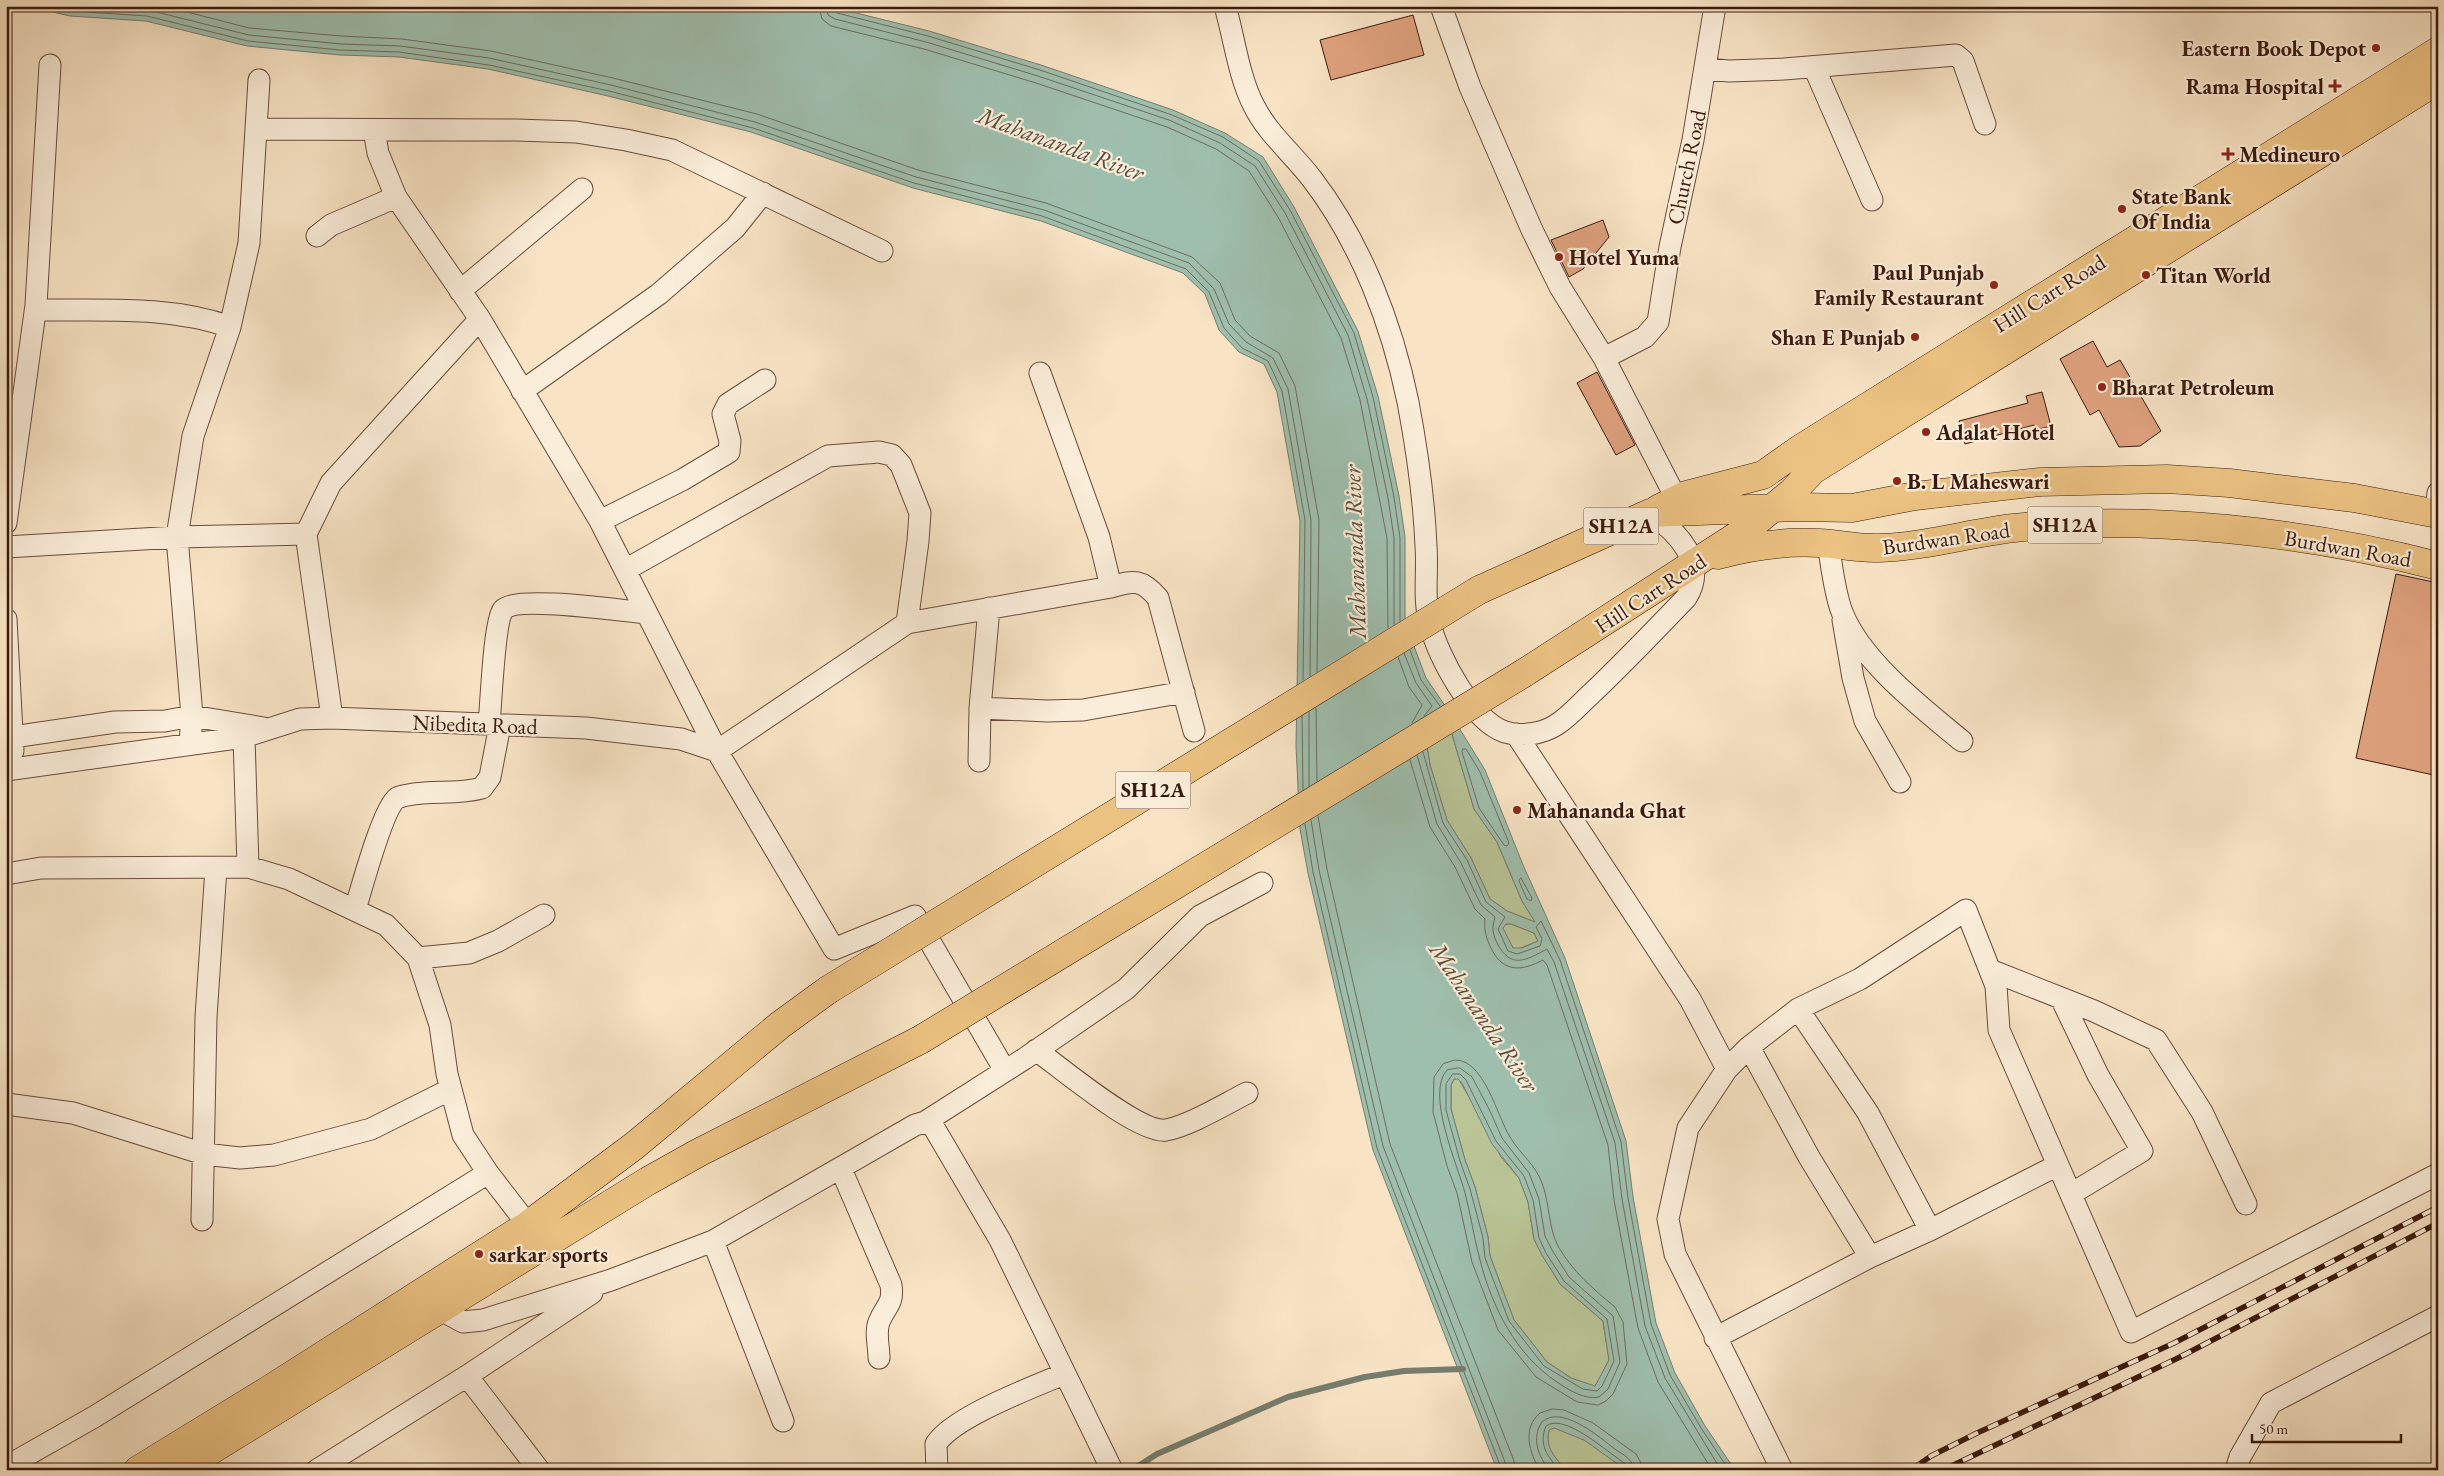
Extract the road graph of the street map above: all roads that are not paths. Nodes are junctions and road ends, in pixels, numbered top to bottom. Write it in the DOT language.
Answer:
graph roads {
  1 [pos="1225,6"];
  2 [pos="1441,6"];
  3 [pos="1715,6"];
  4 [pos="2438,51"];
  5 [pos="50,65"];
  6 [pos="1814,67"];
  7 [pos="1706,69"];
  8 [pos="259,80"];
  9 [pos="2437,85"];
  10 [pos="1985,124"];
  11 [pos="257,129"];
  12 [pos="374,130"];
  13 [pos="582,189"];
  14 [pos="763,193"];
  15 [pos="396,197"];
  16 [pos="1872,200"];
  17 [pos="317,236"];
  18 [pos="882,250"];
  19 [pos="460,291"];
  20 [pos="36,310"];
  21 [pos="480,319"];
  22 [pos="230,327"];
  23 [pos="1604,358"];
  24 [pos="1040,373"];
  25 [pos="766,380"];
  26 [pos="522,391"];
  27 [pos="1764,475"];
  28 [pos="1677,500"];
  29 [pos="2437,507"];
  30 [pos="1773,508"];
  31 [pos="1650,513"];
  32 [pos="600,521"];
  33 [pos="6,523"];
  34 [pos="306,534"];
  35 [pos="177,537"];
  36 [pos="1796,543"];
  37 [pos="1828,544"];
  38 [pos="6,547"];
  39 [pos="1693,563"];
  40 [pos="2438,566"];
  41 [pos="625,570"];
  42 [pos="1111,587"];
  43 [pos="989,608"];
  44 [pos="1842,612"];
  45 [pos="647,613"];
  46 [pos="6,619"];
  47 [pos="907,623"];
  48 [pos="1879,666"];
  49 [pos="1853,678"];
  50 [pos="1184,692"];
  51 [pos="980,708"];
  52 [pos="192,716"];
  53 [pos="332,718"];
  54 [pos="495,724"];
  55 [pos="267,728"];
  56 [pos="1194,731"];
  57 [pos="1516,734"];
  58 [pos="9,737"];
  59 [pos="244,737"];
  60 [pos="1962,741"];
  61 [pos="190,743"];
  62 [pos="717,751"];
  63 [pos="979,761"];
  64 [pos="10,769"];
  65 [pos="1900,782"];
  66 [pos="248,867"];
  67 [pos="216,868"];
  68 [pos="6,874"];
  69 [pos="1262,883"];
  70 [pos="355,910"];
  71 [pos="544,915"];
  72 [pos="418,958"];
  73 [pos="1990,970"];
  74 [pos="2061,998"];
  75 [pos="1798,1009"];
  76 [pos="1749,1047"];
  77 [pos="1036,1050"];
  78 [pos="1004,1069"];
  79 [pos="1727,1069"];
  80 [pos="451,1089"];
  81 [pos="1247,1093"];
  82 [pos="6,1104"];
  83 [pos="924,1122"];
  84 [pos="204,1154"];
  85 [pos="2058,1165"];
  86 [pos="841,1169"];
  87 [pos="488,1173"];
  88 [pos="2438,1174"];
  89 [pos="2071,1194"];
  90 [pos="2246,1204"];
  91 [pos="202,1220"];
  92 [pos="528,1225"];
  93 [pos="1930,1230"];
  94 [pos="713,1241"];
  95 [pos="1870,1257"];
  96 [pos="611,1280"];
  97 [pos="439,1309"];
  98 [pos="2438,1316"];
  99 [pos="1715,1338"];
  100 [pos="880,1358"];
  101 [pos="1064,1374"];
  102 [pos="467,1376"];
  103 [pos="783,1421"];
  104 [pos="6,1466"];
  105 [pos="2239,1469"];
  106 [pos="138,1470"];
  107 [pos="179,1470"];
  108 [pos="317,1470"];
  109 [pos="540,1470"];
  110 [pos="937,1470"];
  111 [pos="1112,1470"];
  112 [pos="1782,1470"];
  1 -- 57 [label="street"];
  2 -- 23 [label="street"];
  3 -- 7 [label="street, Church Road"];
  4 -- 27 [label="main road, Hill Cart Road"];
  5 -- 20 [label="street"];
  6 -- 7 [label="street"];
  6 -- 10 [label="street"];
  6 -- 16 [label="street"];
  7 -- 23 [label="street, Church Road"];
  8 -- 11 [label="street"];
  9 -- 30 [label="main road, Hill Cart Road"];
  11 -- 12 [label="street"];
  11 -- 22 [label="street"];
  12 -- 14 [label="street"];
  12 -- 15 [label="street"];
  13 -- 19 [label="street"];
  14 -- 18 [label="street"];
  14 -- 26 [label="street"];
  15 -- 17 [label="street"];
  15 -- 19 [label="street"];
  19 -- 21 [label="street"];
  20 -- 22 [label="street"];
  20 -- 33 [label="street"];
  21 -- 26 [label="street"];
  21 -- 34 [label="street"];
  22 -- 35 [label="street"];
  23 -- 28 [label="street"];
  24 -- 42 [label="street"];
  25 -- 32 [label="street"];
  26 -- 32 [label="street"];
  27 -- 28 [label="main road, Hill Cart Road"];
  27 -- 30 [label="main road"];
  28 -- 31 [label="main road, Hill Cart Road"];
  29 -- 30 [label="main road, Burdwan Road / SH12A"];
  30 -- 31 [label="main road, Hill Cart Road / SH12A"];
  30 -- 36 [label="main road"];
  30 -- 39 [label="main road, Hill Cart Road"];
  31 -- 39 [label="street"];
  31 -- 92 [label="main road, Hill Cart Road / SH12A, bridge"];
  32 -- 41 [label="street"];
  34 -- 35 [label="street"];
  34 -- 53 [label="street"];
  35 -- 38 [label="street"];
  35 -- 52 [label="street"];
  36 -- 37 [label="main road, Burdwan Road / SH12A"];
  36 -- 39 [label="main road, Burdwan Road / SH12A"];
  37 -- 40 [label="main road, Burdwan Road / SH12A"];
  37 -- 44 [label="street"];
  39 -- 57 [label="street"];
  39 -- 97 [label="main road, Hill Cart Road / SH12A, bridge"];
  41 -- 45 [label="street"];
  41 -- 47 [label="street"];
  42 -- 43 [label="street"];
  42 -- 50 [label="street"];
  43 -- 47 [label="street"];
  43 -- 51 [label="street"];
  44 -- 48 [label="street"];
  44 -- 49 [label="street"];
  45 -- 54 [label="street"];
  45 -- 62 [label="street"];
  46 -- 58 [label="street"];
  47 -- 62 [label="street"];
  48 -- 49 [label="street"];
  48 -- 60 [label="street"];
  49 -- 65 [label="street"];
  50 -- 51 [label="street"];
  50 -- 56 [label="street"];
  51 -- 63 [label="street"];
  52 -- 55 [label="street"];
  52 -- 58 [label="street"];
  52 -- 61 [label="street"];
  53 -- 54 [label="street, Nibedita Road"];
  53 -- 55 [label="street, Nibedita Road"];
  54 -- 62 [label="street, Nibedita Road"];
  54 -- 70 [label="street"];
  55 -- 59 [label="street, Nibedita Road"];
  57 -- 79 [label="street"];
  58 -- 64 [label="street"];
  59 -- 61 [label="street, Nibedita Road"];
  59 -- 66 [label="street"];
  61 -- 64 [label="street, Nibedita Road"];
  62 -- 78 [label="street"];
  66 -- 67 [label="street"];
  66 -- 70 [label="street"];
  67 -- 68 [label="street"];
  67 -- 84 [label="street"];
  69 -- 77 [label="street"];
  70 -- 72 [label="street"];
  71 -- 72 [label="street"];
  72 -- 80 [label="street"];
  73 -- 74 [label="street"];
  73 -- 75 [label="street"];
  73 -- 85 [label="street"];
  74 -- 89 [label="street"];
  74 -- 90 [label="street"];
  75 -- 76 [label="street"];
  75 -- 93 [label="street"];
  76 -- 79 [label="street"];
  76 -- 95 [label="street"];
  77 -- 78 [label="street"];
  77 -- 81 [label="street"];
  78 -- 83 [label="street"];
  79 -- 99 [label="street"];
  80 -- 84 [label="street"];
  80 -- 87 [label="street"];
  82 -- 84 [label="street"];
  83 -- 86 [label="street"];
  83 -- 101 [label="street"];
  84 -- 91 [label="street"];
  85 -- 89 [label="street"];
  85 -- 93 [label="street"];
  86 -- 94 [label="street"];
  86 -- 100 [label="street"];
  87 -- 92 [label="street"];
  87 -- 104 [label="street"];
  88 -- 89 [label="street"];
  92 -- 106 [label="main road, SH12A"];
  93 -- 95 [label="street"];
  94 -- 96 [label="street"];
  94 -- 103 [label="street"];
  95 -- 99 [label="street"];
  96 -- 97 [label="street"];
  96 -- 102 [label="street"];
  97 -- 107 [label="main road, SH12A"];
  98 -- 105 [label="street"];
  99 -- 112 [label="street"];
  101 -- 110 [label="street"];
  101 -- 111 [label="street"];
  102 -- 108 [label="street"];
  102 -- 109 [label="street"];
}
